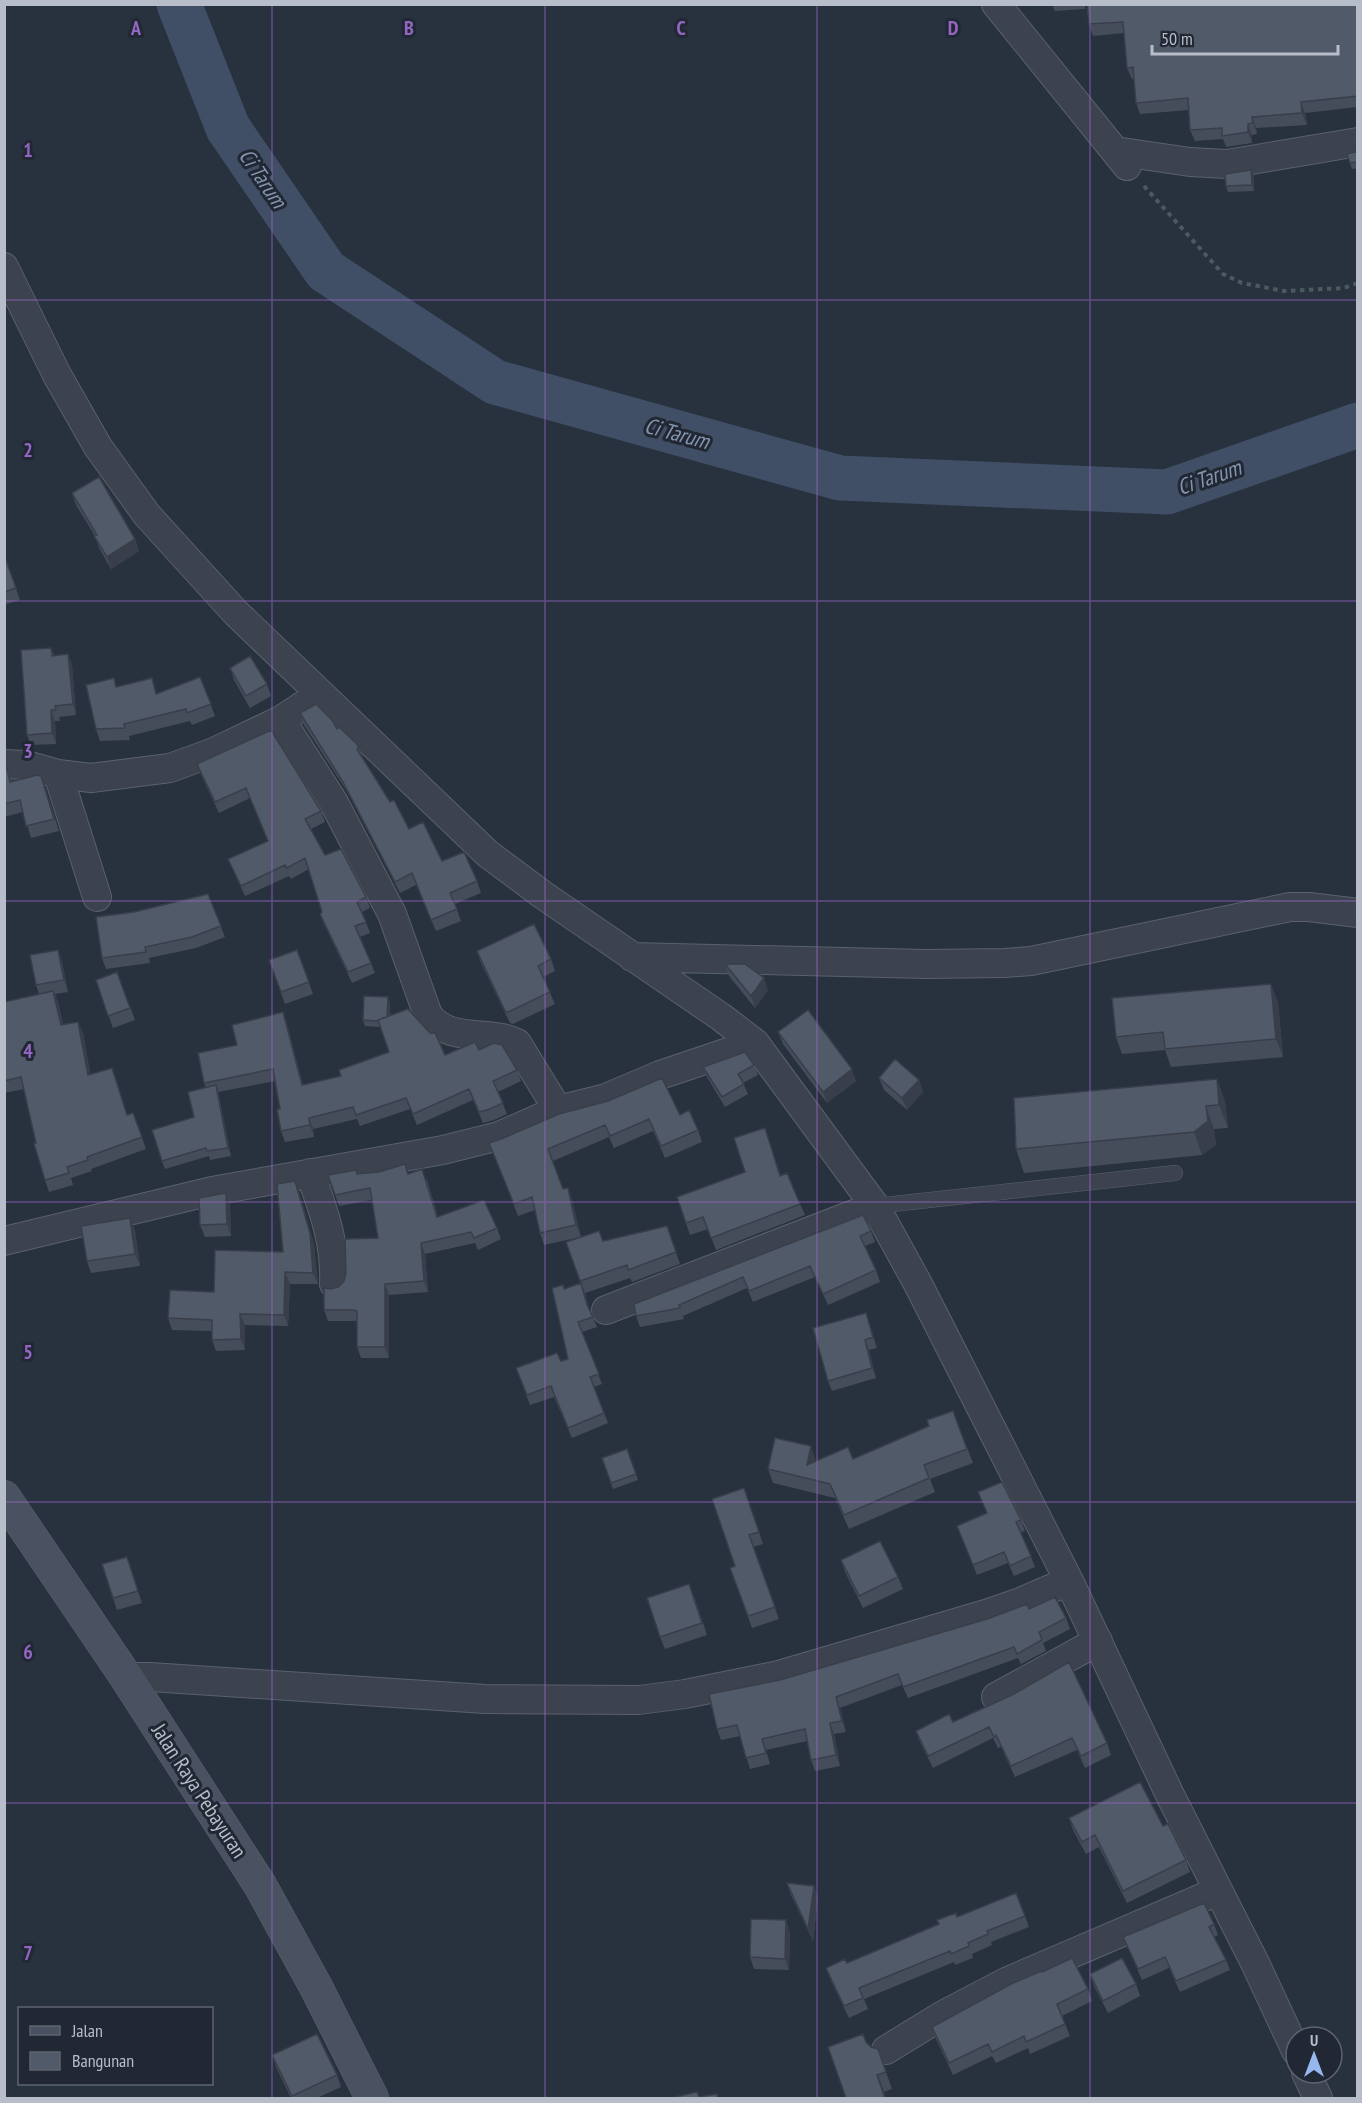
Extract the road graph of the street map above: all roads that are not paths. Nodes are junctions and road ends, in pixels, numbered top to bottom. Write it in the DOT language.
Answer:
graph roads {
  1 [pos="996,4"];
  2 [pos="1358,142"];
  3 [pos="1115,151"];
  4 [pos="1134,174"];
  5 [pos="4,267"];
  6 [pos="320,695"];
  7 [pos="281,720"];
  8 [pos="4,765"];
  9 [pos="58,774"];
  10 [pos="97,897"];
  11 [pos="1358,913"];
  12 [pos="632,957"];
  13 [pos="755,1043"];
  14 [pos="558,1110"];
  15 [pos="310,1173"];
  16 [pos="1175,1173"];
  17 [pos="874,1206"];
  18 [pos="4,1241"];
  19 [pos="334,1284"];
  20 [pos="606,1310"];
  21 [pos="4,1497"];
  22 [pos="1069,1581"];
  23 [pos="1098,1641"];
  24 [pos="126,1677"];
  25 [pos="996,1697"];
  26 [pos="1218,1891"];
  27 [pos="1284,2026"];
  28 [pos="886,2050"];
  29 [pos="372,2098"];
  1 -- 3 [label="street"];
  2 -- 3 [label="street"];
  3 -- 4 [label="street"];
  5 -- 6 [label="street"];
  6 -- 7 [label="street"];
  6 -- 12 [label="street"];
  7 -- 9 [label="street"];
  7 -- 14 [label="street"];
  8 -- 9 [label="street"];
  9 -- 10 [label="street"];
  11 -- 12 [label="street"];
  12 -- 13 [label="street"];
  13 -- 14 [label="street"];
  13 -- 17 [label="street"];
  14 -- 15 [label="street"];
  15 -- 18 [label="street"];
  15 -- 19 [label="street"];
  16 -- 17 [label="lane"];
  17 -- 20 [label="street"];
  17 -- 22 [label="street"];
  21 -- 24 [label="main road, Jalan Raya Pebayuran"];
  22 -- 23 [label="street"];
  22 -- 24 [label="street"];
  23 -- 25 [label="street"];
  23 -- 26 [label="street"];
  24 -- 29 [label="main road, Jalan Raya Pebayuran"];
  26 -- 27 [label="street"];
  26 -- 28 [label="street"];
}
